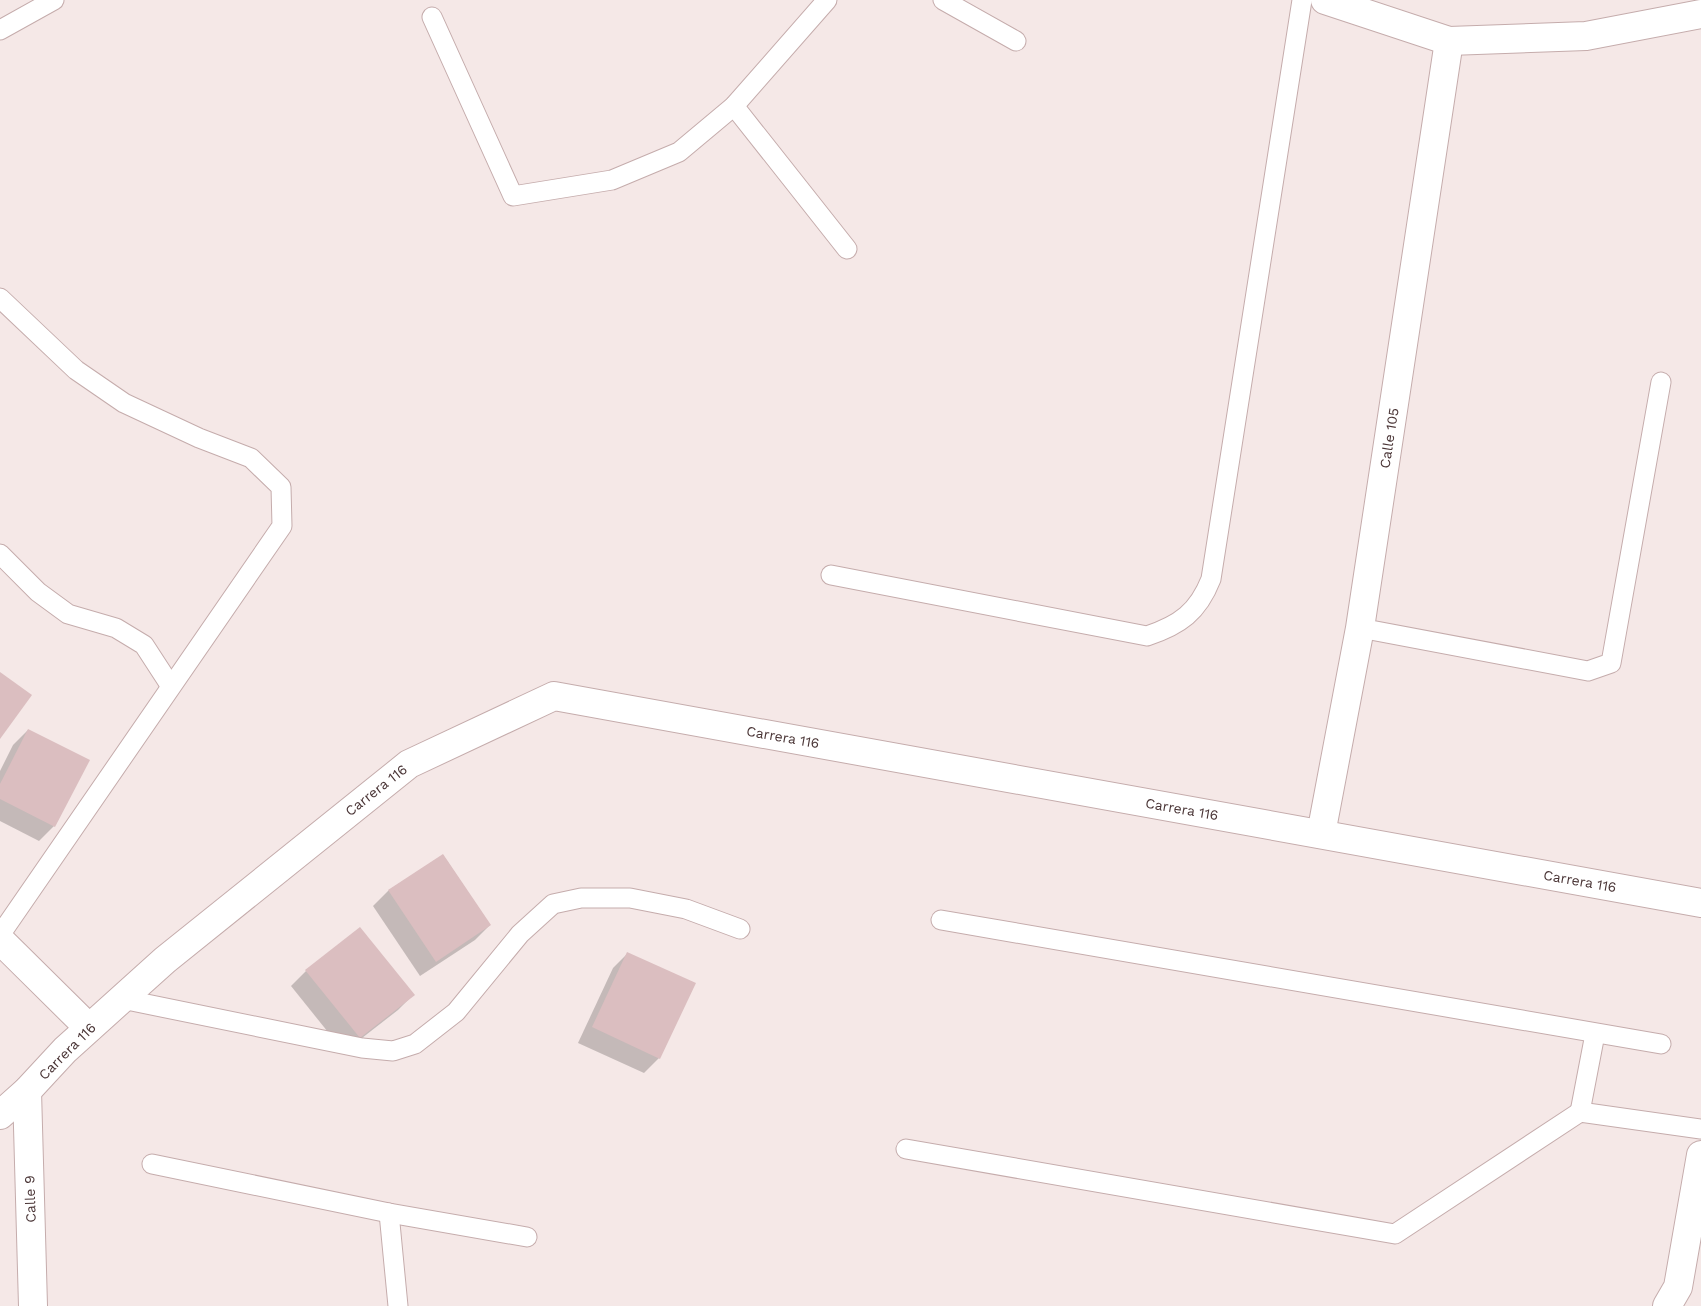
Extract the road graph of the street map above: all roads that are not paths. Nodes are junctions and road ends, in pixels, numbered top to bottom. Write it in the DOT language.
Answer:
graph roads {
  1 [pos="54,0"];
  2 [pos="827,0"];
  3 [pos="943,0"];
  4 [pos="1302,0"];
  5 [pos="1325,0"];
  6 [pos="1701,14"];
  7 [pos="432,17"];
  8 [pos="0,30"];
  9 [pos="1016,41"];
  10 [pos="1449,41"];
  11 [pos="734,106"];
  12 [pos="847,249"];
  13 [pos="0,298"];
  14 [pos="1661,382"];
  15 [pos="0,554"];
  16 [pos="831,576"];
  17 [pos="1360,628"];
  18 [pos="170,686"];
  19 [pos="1321,834"];
  20 [pos="1701,902"];
  21 [pos="941,920"];
  22 [pos="740,929"];
  23 [pos="0,935"];
  24 [pos="0,940"];
  25 [pos="122,999"];
  26 [pos="89,1028"];
  27 [pos="1595,1034"];
  28 [pos="1661,1044"];
  29 [pos="27,1091"];
  30 [pos="1580,1112"];
  31 [pos="0,1115"];
  32 [pos="1701,1130"];
  33 [pos="906,1149"];
  34 [pos="1701,1156"];
  35 [pos="152,1164"];
  36 [pos="389,1213"];
  37 [pos="527,1236"];
  38 [pos="33,1306"];
  39 [pos="398,1306"];
  40 [pos="1667,1306"];
  1 -- 8 [label="lane"];
  2 -- 11 [label="lane"];
  3 -- 9 [label="lane"];
  4 -- 16 [label="lane"];
  5 -- 10 [label="street"];
  6 -- 10 [label="street"];
  7 -- 11 [label="lane"];
  10 -- 17 [label="street, Calle 105"];
  11 -- 12 [label="lane"];
  13 -- 18 [label="lane"];
  14 -- 17 [label="lane"];
  15 -- 18 [label="lane"];
  17 -- 19 [label="street, Calle 105"];
  18 -- 23 [label="lane"];
  19 -- 20 [label="street, Carrera 116"];
  19 -- 25 [label="street, Carrera 116"];
  21 -- 27 [label="lane"];
  22 -- 25 [label="lane"];
  24 -- 26 [label="street"];
  25 -- 26 [label="street, Carrera 116"];
  26 -- 29 [label="street, Carrera 116"];
  27 -- 28 [label="lane"];
  27 -- 30 [label="lane"];
  29 -- 31 [label="street, Carrera 116"];
  29 -- 38 [label="street, Calle 9"];
  30 -- 32 [label="lane"];
  30 -- 33 [label="lane"];
  34 -- 40 [label="street"];
  35 -- 36 [label="lane"];
  36 -- 37 [label="lane"];
  36 -- 39 [label="lane"];
}
